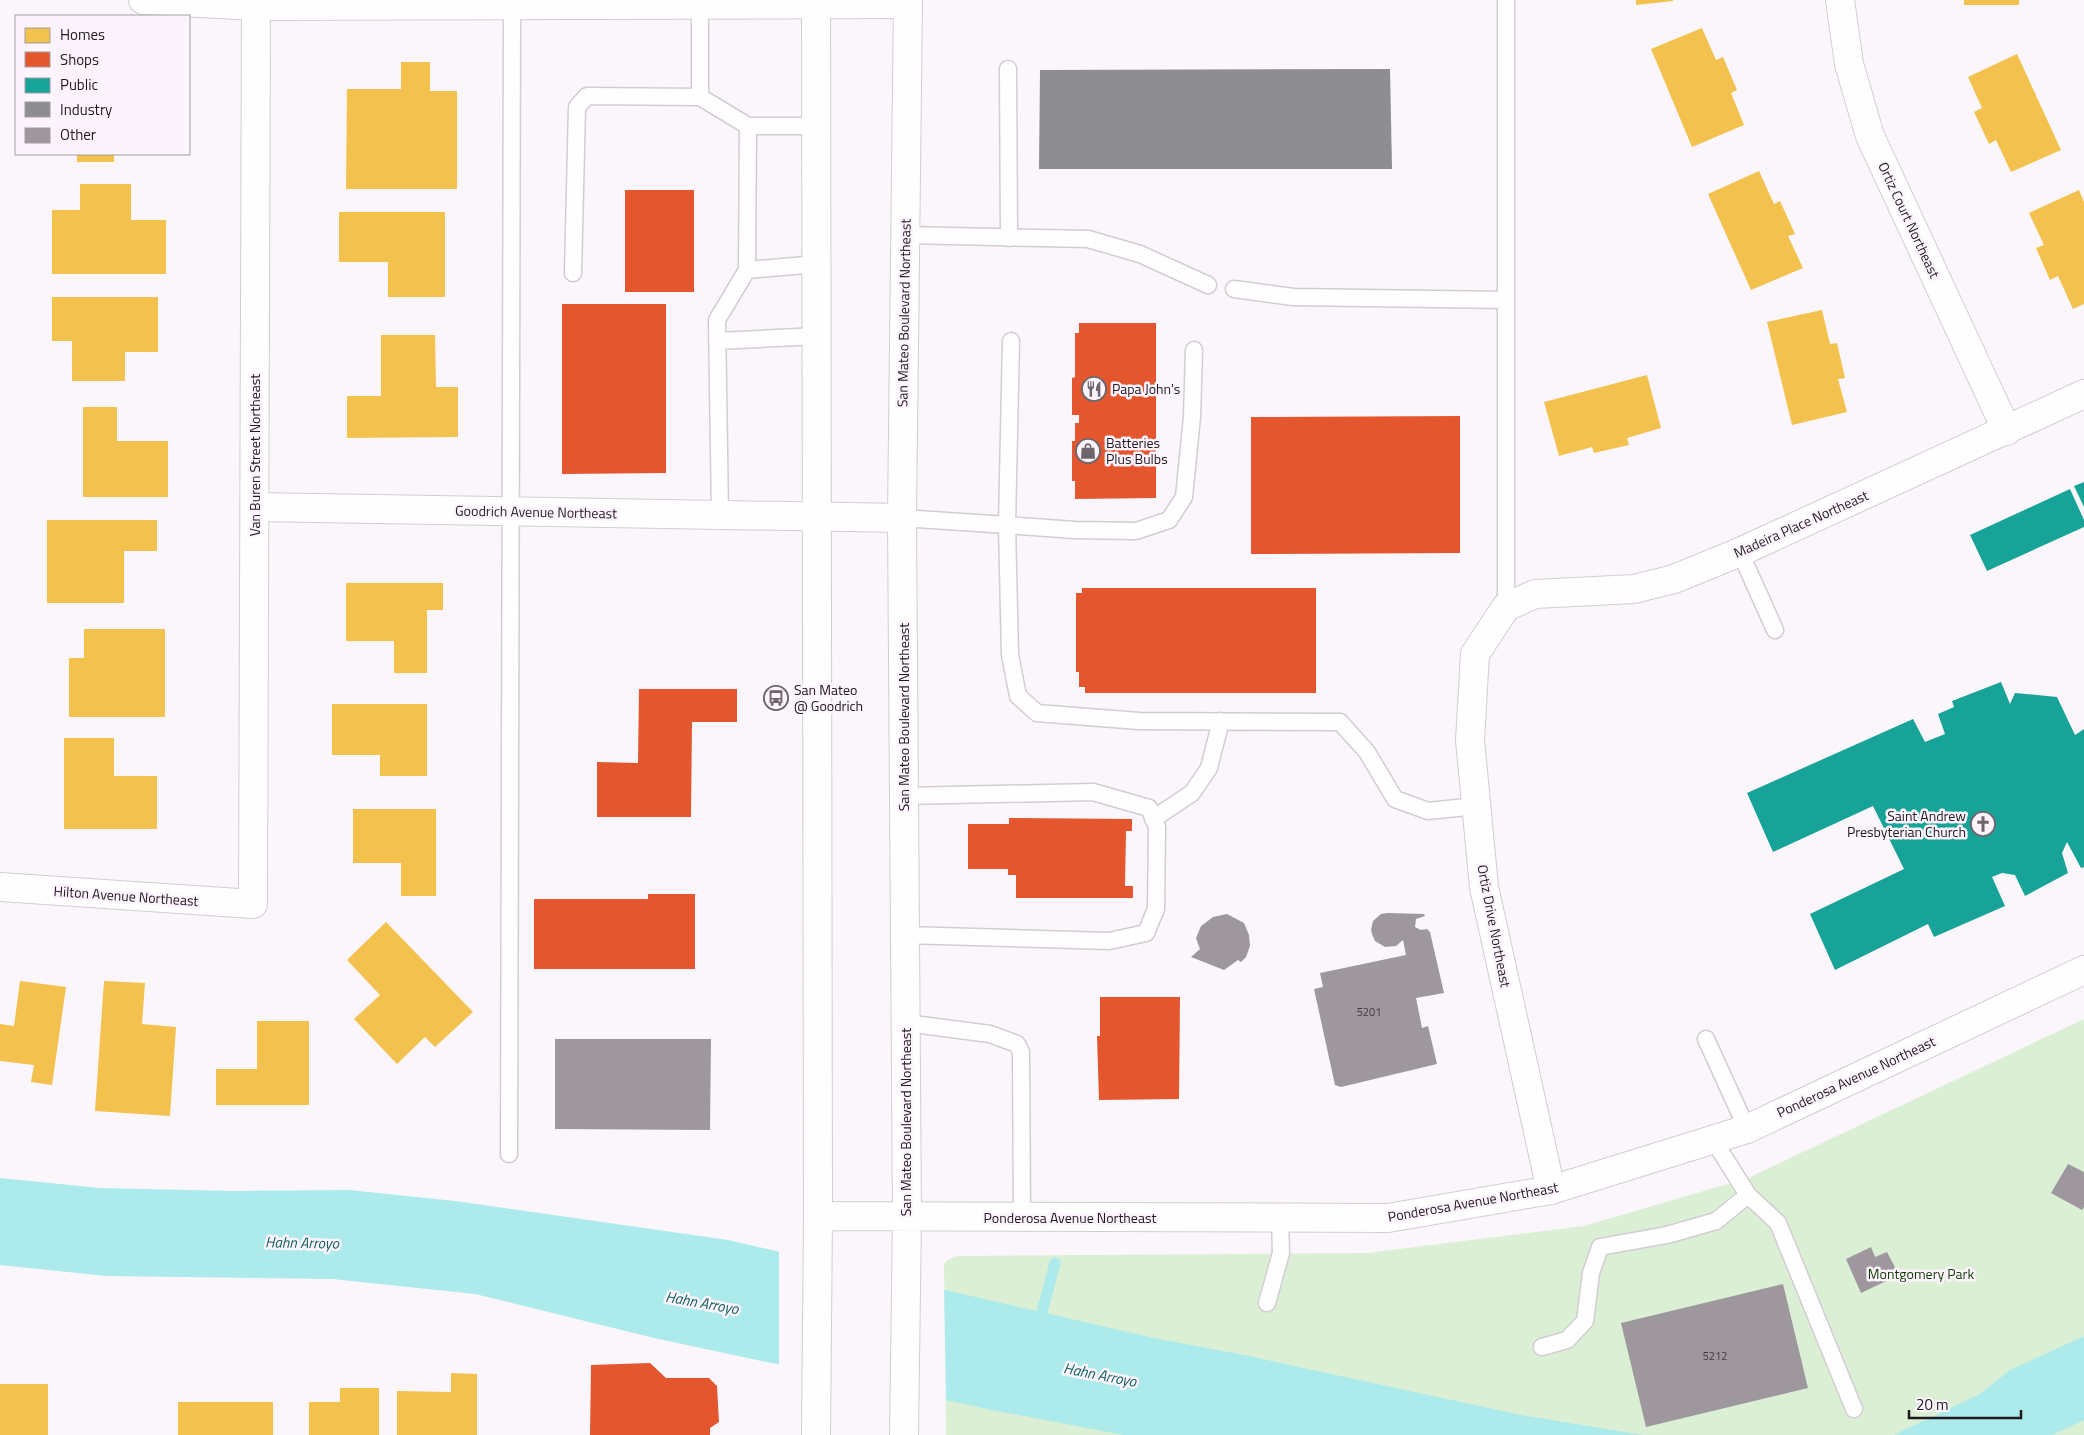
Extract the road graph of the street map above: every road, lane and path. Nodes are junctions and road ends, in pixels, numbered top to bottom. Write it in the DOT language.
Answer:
graph roads {
  1 [pos="143,0"];
  2 [pos="1506,0"];
  3 [pos="1840,0"];
  4 [pos="816,2"];
  5 [pos="908,2"];
  6 [pos="700,4"];
  7 [pos="512,5"];
  8 [pos="256,6"];
  9 [pos="1008,69"];
  10 [pos="700,97"];
  11 [pos="748,126"];
  12 [pos="817,126"];
  13 [pos="905,235"];
  14 [pos="1009,238"];
  15 [pos="817,264"];
  16 [pos="747,270"];
  17 [pos="573,273"];
  18 [pos="1208,285"];
  19 [pos="1234,289"];
  20 [pos="1506,300"];
  21 [pos="817,336"];
  22 [pos="717,341"];
  23 [pos="1011,341"];
  24 [pos="1194,350"];
  25 [pos="2084,394"];
  26 [pos="2007,431"];
  27 [pos="255,507"];
  28 [pos="510,512"];
  29 [pos="720,515"];
  30 [pos="818,517"];
  31 [pos="902,518"];
  32 [pos="1007,525"];
  33 [pos="1740,552"];
  34 [pos="1506,607"];
  35 [pos="1775,630"];
  36 [pos="1221,721"];
  37 [pos="904,796"];
  38 [pos="1476,806"];
  39 [pos="1153,819"];
  40 [pos="0,887"];
  41 [pos="253,904"];
  42 [pos="905,935"];
  43 [pos="2084,970"];
  44 [pos="906,1023"];
  45 [pos="1706,1039"];
  46 [pos="1747,1129"];
  47 [pos="1714,1141"];
  48 [pos="509,1154"];
  49 [pos="1552,1190"];
  50 [pos="1748,1195"];
  51 [pos="818,1216"];
  52 [pos="1022,1218"];
  53 [pos="1280,1218"];
  54 [pos="907,1230"];
  55 [pos="1267,1304"];
  56 [pos="1542,1347"];
  57 [pos="1854,1409"];
  58 [pos="905,1426"];
  59 [pos="816,1435"];
  1 -- 8 [label="street"];
  2 -- 20 [label="lane"];
  3 -- 26 [label="street, Ortiz Court Northeast"];
  4 -- 5 [label="street"];
  4 -- 6 [label="street"];
  4 -- 12 [label="street"];
  5 -- 13 [label="street, San Mateo Boulevard Northeast"];
  6 -- 7 [label="street"];
  6 -- 10 [label="lane"];
  7 -- 8 [label="street"];
  7 -- 28 [label="lane"];
  8 -- 27 [label="street, Van Buren Street Northeast"];
  9 -- 14 [label="lane"];
  10 -- 11 [label="lane"];
  10 -- 17 [label="lane"];
  11 -- 12 [label="lane"];
  11 -- 16 [label="lane"];
  12 -- 15 [label="street"];
  13 -- 14 [label="lane"];
  13 -- 31 [label="street, San Mateo Boulevard Northeast"];
  14 -- 18 [label="lane"];
  15 -- 16 [label="lane"];
  15 -- 21 [label="street"];
  16 -- 22 [label="lane"];
  19 -- 20 [label="lane"];
  20 -- 34 [label="lane"];
  21 -- 22 [label="lane"];
  21 -- 30 [label="street"];
  22 -- 29 [label="lane"];
  23 -- 32 [label="lane"];
  24 -- 32 [label="lane"];
  25 -- 26 [label="street, Madeira Place Northeast"];
  26 -- 33 [label="street, Madeira Place Northeast"];
  27 -- 28 [label="street, Goodrich Avenue Northeast"];
  27 -- 41 [label="street, Van Buren Street Northeast"];
  28 -- 29 [label="street, Goodrich Avenue Northeast"];
  28 -- 48 [label="lane"];
  29 -- 30 [label="street, Goodrich Avenue Northeast"];
  30 -- 31 [label="street, Goodrich Avenue Northeast"];
  30 -- 51 [label="street"];
  31 -- 32 [label="lane"];
  31 -- 37 [label="street, San Mateo Boulevard Northeast"];
  32 -- 36 [label="lane"];
  33 -- 34 [label="street, Madeira Place Northeast"];
  33 -- 35 [label="lane"];
  34 -- 38 [label="street, Ortiz Drive Northeast"];
  36 -- 38 [label="lane"];
  36 -- 39 [label="lane"];
  37 -- 39 [label="lane"];
  37 -- 42 [label="street, San Mateo Boulevard Northeast"];
  38 -- 49 [label="street, Ortiz Drive Northeast"];
  39 -- 42 [label="lane"];
  40 -- 41 [label="street, Hilton Avenue Northeast"];
  42 -- 44 [label="street, San Mateo Boulevard Northeast"];
  43 -- 46 [label="street, Ponderosa Avenue Northeast"];
  44 -- 52 [label="lane"];
  44 -- 54 [label="street, San Mateo Boulevard Northeast"];
  45 -- 46 [label="lane"];
  46 -- 47 [label="street, Ponderosa Avenue Northeast"];
  47 -- 49 [label="street, Ponderosa Avenue Northeast"];
  47 -- 50 [label="lane"];
  49 -- 53 [label="street, Ponderosa Avenue Northeast"];
  50 -- 56 [label="lane"];
  50 -- 57 [label="lane"];
  51 -- 54 [label="street, Ponderosa Avenue Northeast"];
  51 -- 59 [label="street"];
  52 -- 53 [label="street, Ponderosa Avenue Northeast"];
  52 -- 54 [label="street, Ponderosa Avenue Northeast"];
  53 -- 55 [label="lane"];
  54 -- 58 [label="street, San Mateo Boulevard Northeast"];
}
